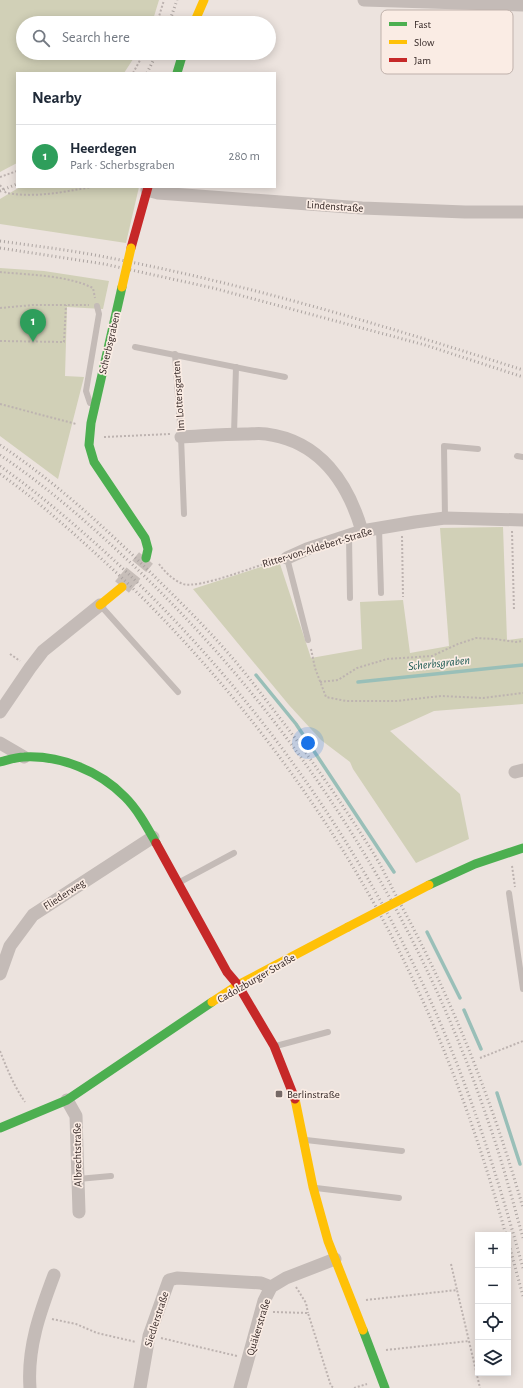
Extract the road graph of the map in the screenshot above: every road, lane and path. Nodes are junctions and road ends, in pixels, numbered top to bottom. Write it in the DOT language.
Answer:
graph roads {
  1 [pos="164,0"];
  2 [pos="204,0"];
  3 [pos="364,0"];
  4 [pos="523,5"];
  5 [pos="159,16"];
  6 [pos="197,16"];
  7 [pos="140,60"];
  8 [pos="181,60"];
  9 [pos="134,72"];
  10 [pos="177,72"];
  11 [pos="16,171"];
  12 [pos="0,177"];
  13 [pos="0,185"];
  14 [pos="86,188"];
  15 [pos="147,189"];
  16 [pos="523,212"];
  17 [pos="0,272"];
  18 [pos="66,305"];
  19 [pos="97,306"];
  20 [pos="0,308"];
  21 [pos="0,341"];
  22 [pos="135,347"];
  23 [pos="175,354"];
  24 [pos="236,368"];
  25 [pos="286,377"];
  26 [pos="0,404"];
  27 [pos="92,419"];
  28 [pos="234,434"];
  29 [pos="181,437"];
  30 [pos="89,438"];
  31 [pos="478,449"];
  32 [pos="184,514"];
  33 [pos="445,518"];
  34 [pos="518,520"];
  35 [pos="402,524"];
  36 [pos="379,528"];
  37 [pos="362,531"];
  38 [pos="349,536"];
  39 [pos="147,556"];
  40 [pos="287,558"];
  41 [pos="122,587"];
  42 [pos="381,593"];
  43 [pos="403,597"];
  44 [pos="350,598"];
  45 [pos="100,605"];
  46 [pos="514,611"];
  47 [pos="308,640"];
  48 [pos="523,641"];
  49 [pos="320,682"];
  50 [pos="178,692"];
  51 [pos="523,693"];
  52 [pos="0,712"];
  53 [pos="0,743"];
  54 [pos="24,757"];
  55 [pos="0,762"];
  56 [pos="153,837"];
  57 [pos="523,848"];
  58 [pos="511,852"];
  59 [pos="234,853"];
  60 [pos="179,883"];
  61 [pos="509,893"];
  62 [pos="0,974"];
  63 [pos="238,985"];
  64 [pos="523,988"];
  65 [pos="328,1032"];
  66 [pos="523,1041"];
  67 [pos="274,1046"];
  68 [pos="0,1051"];
  69 [pos="480,1058"];
  70 [pos="67,1100"];
  71 [pos="34,1114"];
  72 [pos="0,1128"];
  73 [pos="302,1139"];
  74 [pos="402,1151"];
  75 [pos="111,1176"];
  76 [pos="78,1179"];
  77 [pos="313,1187"];
  78 [pos="399,1198"];
  79 [pos="79,1212"];
  80 [pos="335,1259"];
  81 [pos="451,1264"];
  82 [pos="54,1275"];
  83 [pos="290,1276"];
  84 [pos="271,1287"];
  85 [pos="457,1290"];
  86 [pos="351,1302"];
  87 [pos="261,1312"];
  88 [pos="308,1313"];
  89 [pos="39,1316"];
  90 [pos="148,1340"];
  91 [pos="468,1341"];
  92 [pos="371,1352"];
  93 [pos="248,1358"];
  94 [pos="30,1388"];
  95 [pos="140,1388"];
  96 [pos="240,1388"];
  97 [pos="334,1388"];
  98 [pos="385,1388"];
  99 [pos="480,1388"];
  1 -- 5 [label="path"];
  2 -- 6 [label="street"];
  3 -- 4 [label="street"];
  7 -- 9 [label="path"];
  8 -- 10 [label="street"];
  11 -- 12 [label="path"];
  13 -- 14 [label="path"];
  15 -- 16 [label="street, Lindenstraße"];
  15 -- 27 [label="street, Scherbsgraben, bridge"];
  17 -- 19 [label="path"];
  18 -- 19 [label="path"];
  18 -- 20 [label="path"];
  18 -- 21 [label="path"];
  19 -- 27 [label="lane"];
  22 -- 23 [label="lane, Im Lottersgarten"];
  23 -- 24 [label="lane, Im Lottersgarten"];
  23 -- 29 [label="lane, Im Lottersgarten"];
  24 -- 25 [label="lane, Im Lottersgarten"];
  24 -- 28 [label="lane"];
  26 -- 27 [label="path"];
  27 -- 30 [label="street, Scherbsgraben"];
  28 -- 29 [label="street, Im Lottersgarten"];
  28 -- 37 [label="street, Im Lottersgarten"];
  29 -- 30 [label="path"];
  29 -- 32 [label="lane, Im Lottersgarten"];
  30 -- 39 [label="street, Scherbsgraben"];
  31 -- 33 [label="lane"];
  33 -- 34 [label="street, Ritter-von-Aldebert-Straße"];
  33 -- 35 [label="street, Ritter-von-Aldebert-Straße"];
  34 -- 46 [label="path"];
  35 -- 36 [label="street, Ritter-von-Aldebert-Straße"];
  35 -- 43 [label="path"];
  36 -- 37 [label="street, Ritter-von-Aldebert-Straße"];
  36 -- 42 [label="lane"];
  37 -- 38 [label="street, Ritter-von-Aldebert-Straße"];
  38 -- 40 [label="street, Ritter-von-Aldebert-Straße"];
  38 -- 44 [label="lane"];
  39 -- 40 [label="path, Ritter-von-Aldebert-Straße"];
  40 -- 47 [label="lane"];
  41 -- 45 [label="street"];
  45 -- 50 [label="lane"];
  45 -- 52 [label="street"];
  47 -- 49 [label="path"];
  48 -- 49 [label="path"];
  49 -- 51 [label="path"];
  53 -- 54 [label="street"];
  54 -- 55 [label="street"];
  54 -- 56 [label="street"];
  56 -- 60 [label="street"];
  56 -- 62 [label="street, Fliederweg"];
  57 -- 58 [label="street, Cadolzburger Straße"];
  58 -- 61 [label="path"];
  58 -- 63 [label="street, Cadolzburger Straße, bridge"];
  59 -- 60 [label="lane"];
  60 -- 63 [label="street"];
  61 -- 64 [label="lane"];
  63 -- 67 [label="street"];
  63 -- 70 [label="street, Cadolzburger Straße"];
  65 -- 67 [label="lane"];
  66 -- 69 [label="path"];
  67 -- 73 [label="street"];
  68 -- 71 [label="path"];
  70 -- 71 [label="street, Cadolzburger Straße"];
  70 -- 76 [label="street, Albrechtstraße"];
  71 -- 72 [label="street, Cadolzburger Straße"];
  73 -- 74 [label="lane"];
  73 -- 77 [label="street"];
  75 -- 76 [label="lane"];
  76 -- 79 [label="street, Albrechtstraße"];
  77 -- 78 [label="lane"];
  77 -- 80 [label="street"];
  80 -- 83 [label="street, Quäkerstraße"];
  80 -- 86 [label="street"];
  81 -- 85 [label="path"];
  82 -- 89 [label="street"];
  83 -- 84 [label="street, Quäkerstraße"];
  83 -- 88 [label="path"];
  84 -- 87 [label="street, Quäkerstraße"];
  84 -- 90 [label="street, Siedlerstraße"];
  85 -- 86 [label="path"];
  85 -- 91 [label="path"];
  86 -- 92 [label="street"];
  87 -- 88 [label="path"];
  87 -- 93 [label="street, Quäkerstraße"];
  88 -- 97 [label="path"];
  89 -- 90 [label="path"];
  89 -- 94 [label="street"];
  90 -- 93 [label="path"];
  90 -- 95 [label="street, Siedlerstraße"];
  91 -- 92 [label="path"];
  91 -- 99 [label="path"];
  92 -- 98 [label="street"];
  93 -- 96 [label="street, Quäkerstraße"];
}
